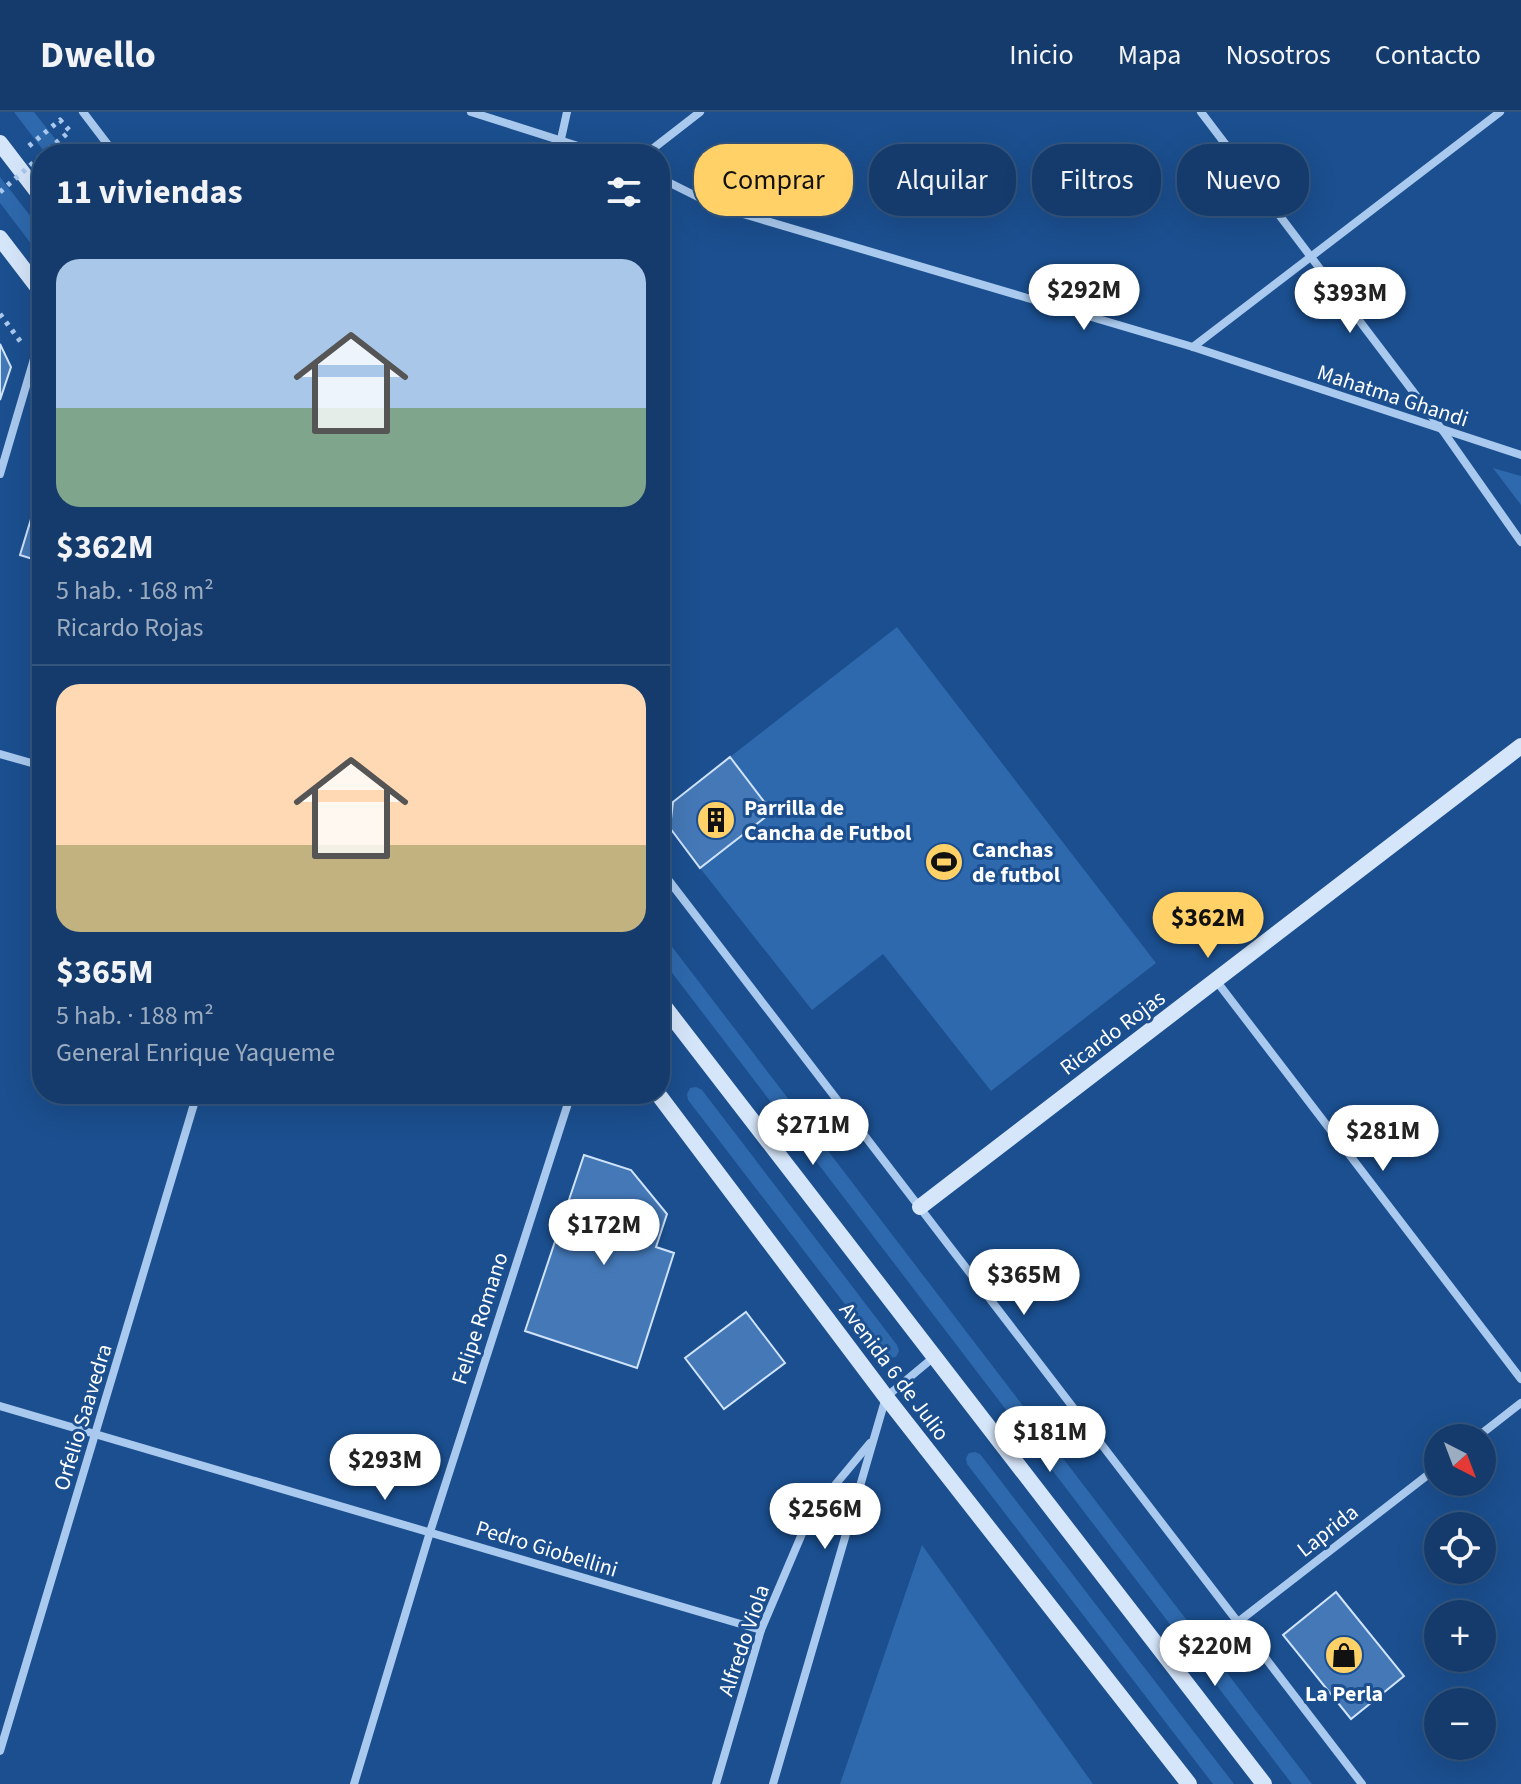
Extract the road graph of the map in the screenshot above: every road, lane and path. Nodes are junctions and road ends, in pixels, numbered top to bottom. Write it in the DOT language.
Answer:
graph roads {
  1 [pos="83,112"];
  2 [pos="471,112"];
  3 [pos="567,112"];
  4 [pos="700,112"];
  5 [pos="1201,112"];
  6 [pos="1500,112"];
  7 [pos="561,139"];
  8 [pos="0,143"];
  9 [pos="55,144"];
  10 [pos="107,144"];
  11 [pos="575,144"];
  12 [pos="659,144"];
  13 [pos="13,160"];
  14 [pos="32,164"];
  15 [pos="670,183"];
  16 [pos="32,185"];
  17 [pos="0,192"];
  18 [pos="0,238"];
  19 [pos="1311,257"];
  20 [pos="32,280"];
  21 [pos="0,314"];
  22 [pos="1193,347"];
  23 [pos="32,356"];
  24 [pos="32,366"];
  25 [pos="1443,431"];
  26 [pos="1521,455"];
  27 [pos="0,474"];
  28 [pos="1521,542"];
  29 [pos="1521,746"];
  30 [pos="0,754"];
  31 [pos="1521,757"];
  32 [pos="32,763"];
  33 [pos="670,882"];
  34 [pos="1221,987"];
  35 [pos="670,1014"];
  36 [pos="194,1104"];
  37 [pos="568,1104"];
  38 [pos="666,1104"];
  39 [pos="922,1210"];
  40 [pos="934,1356"];
  41 [pos="1521,1379"];
  42 [pos="886,1397"];
  43 [pos="1521,1403"];
  44 [pos="0,1406"];
  45 [pos="1494,1424"];
  46 [pos="96,1436"];
  47 [pos="874,1439"];
  48 [pos="1424,1478"];
  49 [pos="430,1532"];
  50 [pos="1238,1622"];
  51 [pos="761,1630"];
  52 [pos="0,1751"];
  53 [pos="354,1784"];
  54 [pos="716,1784"];
  55 [pos="773,1784"];
  56 [pos="1189,1784"];
  57 [pos="1264,1784"];
  58 [pos="1362,1784"];
  1 -- 10 [label="street"];
  2 -- 7 [label="street"];
  3 -- 7 [label="street"];
  4 -- 12 [label="street"];
  5 -- 19 [label="street"];
  6 -- 19 [label="street"];
  7 -- 11 [label="street"];
  8 -- 13 [label="main road"];
  9 -- 13 [label="path"];
  13 -- 16 [label="main road"];
  14 -- 17 [label="path, bridge"];
  15 -- 22 [label="street, Mahatma Ghandi"];
  18 -- 20 [label="main road"];
  19 -- 22 [label="street"];
  19 -- 25 [label="street"];
  21 -- 23 [label="path"];
  22 -- 25 [label="street, Mahatma Ghandi"];
  24 -- 27 [label="street"];
  25 -- 26 [label="street, Mahatma Ghandi"];
  25 -- 28 [label="street"];
  29 -- 39 [label="main road, Ricardo Rojas"];
  30 -- 32 [label="street"];
  31 -- 34 [label="main road, Ricardo Rojas"];
  33 -- 39 [label="street"];
  34 -- 39 [label="main road, Ricardo Rojas"];
  34 -- 41 [label="street"];
  35 -- 40 [label="main road, Avenida 6 de Julio"];
  36 -- 46 [label="street, Orfelio Saavedra"];
  37 -- 49 [label="street, Felipe Romano"];
  38 -- 42 [label="main road, Avenida 6 de Julio"];
  39 -- 50 [label="street"];
  40 -- 42 [label="street"];
  40 -- 57 [label="main road, Avenida 6 de Julio"];
  42 -- 47 [label="street, Alfredo Viola"];
  42 -- 56 [label="main road, Avenida 6 de Julio"];
  43 -- 45 [label="street"];
  44 -- 46 [label="street, Pedro Giobellini"];
  46 -- 49 [label="street, Pedro Giobellini"];
  46 -- 52 [label="street, Orfelio Saavedra"];
  47 -- 51 [label="street, Alfredo Viola"];
  47 -- 55 [label="street, Alfredo Viola"];
  48 -- 50 [label="street, Laprida"];
  49 -- 51 [label="street, Pedro Giobellini"];
  49 -- 53 [label="street, Felipe Romano"];
  50 -- 58 [label="street"];
  51 -- 54 [label="street, Alfredo Viola"];
}
